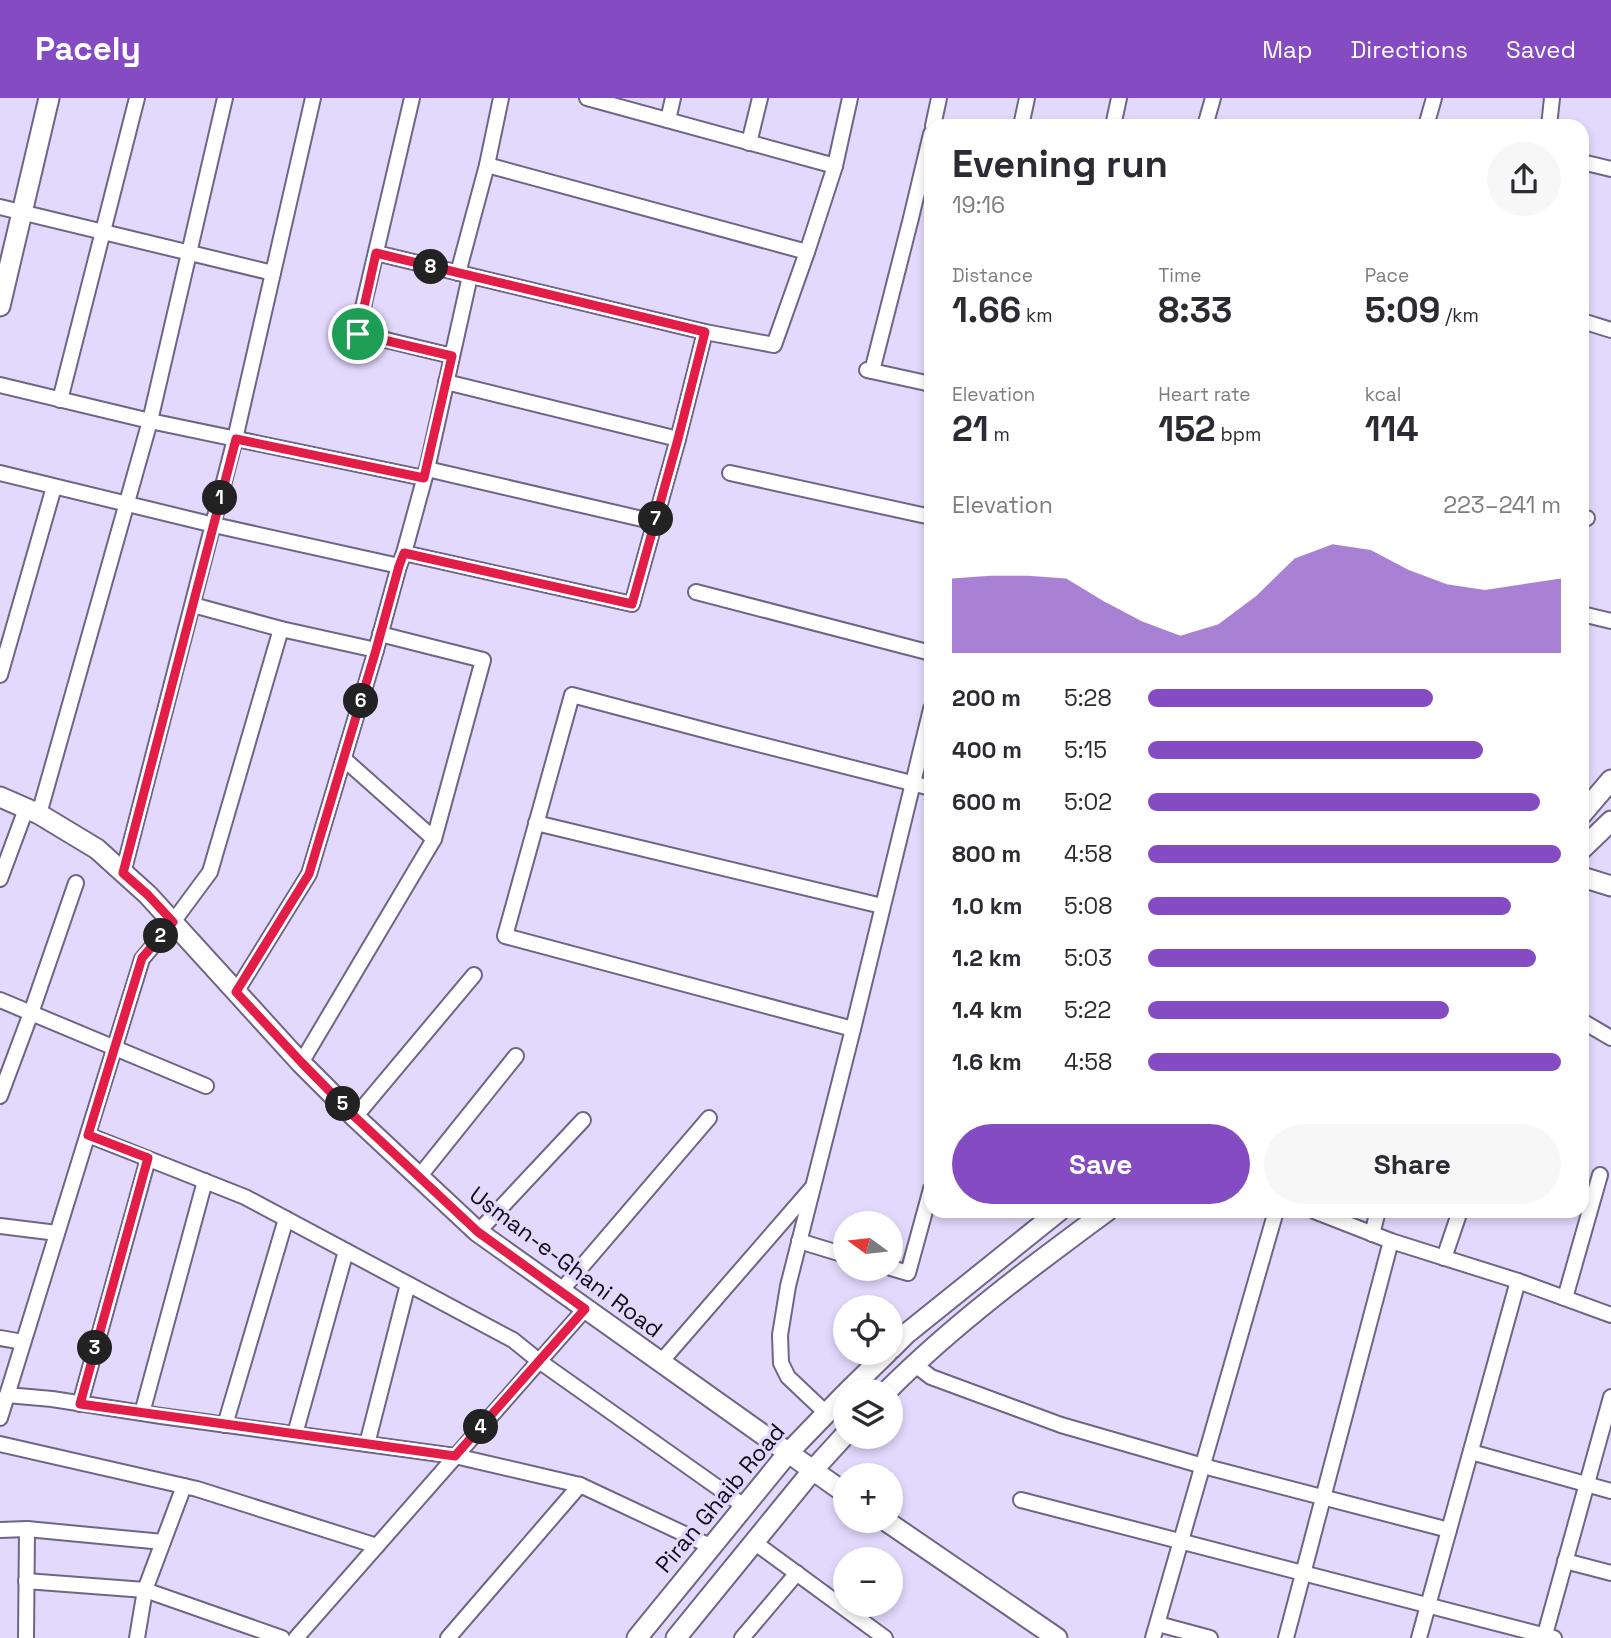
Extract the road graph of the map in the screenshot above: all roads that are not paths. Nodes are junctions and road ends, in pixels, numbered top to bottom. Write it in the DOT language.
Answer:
graph roads {
  1 [pos="48,98"];
  2 [pos="137,98"];
  3 [pos="225,98"];
  4 [pos="313,98"];
  5 [pos="412,98"];
  6 [pos="501,98"];
  7 [pos="587,98"];
  8 [pos="673,98"];
  9 [pos="760,98"];
  10 [pos="850,98"];
  11 [pos="939,98"];
  12 [pos="1027,98"];
  13 [pos="1119,98"];
  14 [pos="1213,98"];
  15 [pos="1434,98"];
  16 [pos="1552,98"];
  17 [pos="934,119"];
  18 [pos="1022,119"];
  19 [pos="1114,119"];
  20 [pos="1207,119"];
  21 [pos="1428,119"];
  22 [pos="1550,119"];
  23 [pos="668,120"];
  24 [pos="749,143"];
  25 [pos="924,164"];
  26 [pos="1589,164"];
  27 [pos="487,165"];
  28 [pos="835,166"];
  29 [pos="1611,169"];
  30 [pos="0,207"];
  31 [pos="21,212"];
  32 [pos="104,233"];
  33 [pos="807,252"];
  34 [pos="188,253"];
  35 [pos="376,253"];
  36 [pos="273,273"];
  37 [pos="464,275"];
  38 [pos="0,304"];
  39 [pos="1589,323"];
  40 [pos="1611,330"];
  41 [pos="705,332"];
  42 [pos="452,356"];
  43 [pos="446,382"];
  44 [pos="924,382"];
  45 [pos="0,385"];
  46 [pos="60,400"];
  47 [pos="150,421"];
  48 [pos="236,439"];
  49 [pos="678,439"];
  50 [pos="0,473"];
  51 [pos="425,473"];
  52 [pos="730,473"];
  53 [pos="54,486"];
  54 [pos="126,504"];
  55 [pos="924,515"];
  56 [pos="655,522"];
  57 [pos="214,525"];
  58 [pos="401,560"];
  59 [pos="696,592"];
  60 [pos="193,605"];
  61 [pos="1589,616"];
  62 [pos="1611,621"];
  63 [pos="281,629"];
  64 [pos="380,634"];
  65 [pos="376,650"];
  66 [pos="924,651"];
  67 [pos="0,675"];
  68 [pos="924,738"];
  69 [pos="344,759"];
  70 [pos="1611,780"];
  71 [pos="913,783"];
  72 [pos="924,786"];
  73 [pos="0,797"];
  74 [pos="1589,806"];
  75 [pos="33,811"];
  76 [pos="1611,821"];
  77 [pos="537,823"];
  78 [pos="434,839"];
  79 [pos="1589,842"];
  80 [pos="123,873"];
  81 [pos="0,879"];
  82 [pos="1589,879"];
  83 [pos="76,883"];
  84 [pos="1611,886"];
  85 [pos="882,906"];
  86 [pos="173,922"];
  87 [pos="474,975"];
  88 [pos="236,992"];
  89 [pos="0,1000"];
  90 [pos="31,1013"];
  91 [pos="1589,1025"];
  92 [pos="853,1029"];
  93 [pos="1611,1038"];
  94 [pos="114,1049"];
  95 [pos="516,1056"];
  96 [pos="302,1063"];
  97 [pos="206,1086"];
  98 [pos="0,1096"];
  99 [pos="355,1117"];
  100 [pos="709,1118"];
  101 [pos="583,1120"];
  102 [pos="88,1135"];
  103 [pos="148,1158"];
  104 [pos="1601,1175"];
  105 [pos="419,1177"];
  106 [pos="205,1181"];
  107 [pos="813,1186"];
  108 [pos="924,1215"];
  109 [pos="1589,1216"];
  110 [pos="1050,1218"];
  111 [pos="1098,1218"];
  112 [pos="1274,1218"];
  113 [pos="1332,1218"];
  114 [pos="1376,1218"];
  115 [pos="1458,1218"];
  116 [pos="1588,1218"];
  117 [pos="286,1219"];
  118 [pos="0,1226"];
  119 [pos="478,1232"];
  120 [pos="57,1233"];
  121 [pos="1372,1234"];
  122 [pos="799,1241"];
  123 [pos="1391,1241"];
  124 [pos="346,1251"];
  125 [pos="833,1251"];
  126 [pos="1444,1258"];
  127 [pos="903,1272"];
  128 [pos="1518,1281"];
  129 [pos="408,1284"];
  130 [pos="560,1292"];
  131 [pos="1565,1298"];
  132 [pos="585,1309"];
  133 [pos="1611,1315"];
  134 [pos="903,1337"];
  135 [pos="0,1338"];
  136 [pos="23,1342"];
  137 [pos="539,1361"];
  138 [pos="660,1363"];
  139 [pos="914,1364"];
  140 [pos="874,1365"];
  141 [pos="860,1379"];
  142 [pos="899,1379"];
  143 [pos="7,1395"];
  144 [pos="1611,1397"];
  145 [pos="80,1404"];
  146 [pos="833,1406"];
  147 [pos="142,1413"];
  148 [pos="826,1413"];
  149 [pos="0,1418"];
  150 [pos="225,1424"];
  151 [pos="295,1434"];
  152 [pos="0,1444"];
  153 [pos="367,1444"];
  154 [pos="833,1448"];
  155 [pos="1471,1452"];
  156 [pos="788,1453"];
  157 [pos="455,1456"];
  158 [pos="1203,1466"];
  159 [pos="813,1470"];
  160 [pos="833,1484"];
  161 [pos="580,1485"];
  162 [pos="1587,1485"];
  163 [pos="184,1486"];
  164 [pos="1611,1491"];
  165 [pos="1323,1497"];
  166 [pos="1021,1500"];
  167 [pos="744,1506"];
  168 [pos="27,1529"];
  169 [pos="0,1530"];
  170 [pos="1449,1530"];
  171 [pos="903,1533"];
  172 [pos="1181,1541"];
  173 [pos="163,1542"];
  174 [pos="754,1542"];
  175 [pos="377,1546"];
  176 [pos="710,1546"];
  177 [pos="1566,1561"];
  178 [pos="797,1573"];
  179 [pos="1303,1573"];
  180 [pos="1611,1573"];
  181 [pos="26,1581"];
  182 [pos="145,1590"];
  183 [pos="1428,1605"];
  184 [pos="1155,1631"];
  185 [pos="1547,1637"];
  186 [pos="26,1638"];
  187 [pos="137,1638"];
  188 [pos="282,1638"];
  189 [pos="296,1638"];
  190 [pos="448,1638"];
  191 [pos="637,1638"];
  192 [pos="676,1638"];
  193 [pos="742,1638"];
  194 [pos="886,1638"];
  195 [pos="1057,1638"];
  196 [pos="1210,1638"];
  197 [pos="1286,1638"];
  198 [pos="1419,1638"];
  1 -- 31 [label="main road"];
  2 -- 32 [label="street"];
  3 -- 34 [label="street"];
  4 -- 36 [label="street"];
  5 -- 35 [label="street"];
  6 -- 27 [label="street"];
  7 -- 23 [label="street"];
  8 -- 23 [label="street"];
  9 -- 24 [label="street"];
  10 -- 28 [label="street"];
  11 -- 17 [label="street"];
  12 -- 18 [label="street"];
  13 -- 19 [label="street"];
  14 -- 20 [label="street"];
  15 -- 21 [label="street"];
  16 -- 22 [label="street"];
  23 -- 24 [label="street"];
  24 -- 28 [label="street"];
  25 -- 44 [label="street"];
  26 -- 29 [label="street"];
  27 -- 33 [label="street"];
  27 -- 37 [label="street"];
  28 -- 33 [label="street"];
  30 -- 31 [label="street"];
  31 -- 32 [label="street"];
  31 -- 38 [label="main road"];
  32 -- 34 [label="street"];
  32 -- 46 [label="street"];
  33 -- 41 [label="street"];
  34 -- 36 [label="street"];
  34 -- 47 [label="street"];
  35 -- 37 [label="street"];
  35 -- 42 [label="street"];
  36 -- 48 [label="street"];
  37 -- 41 [label="street"];
  37 -- 42 [label="street"];
  39 -- 40 [label="street"];
  41 -- 49 [label="street"];
  42 -- 43 [label="street"];
  43 -- 49 [label="street"];
  43 -- 51 [label="street"];
  45 -- 46 [label="street"];
  46 -- 47 [label="street"];
  47 -- 48 [label="street"];
  47 -- 54 [label="street"];
  48 -- 51 [label="street"];
  48 -- 57 [label="street"];
  49 -- 56 [label="street"];
  50 -- 53 [label="street"];
  51 -- 56 [label="street"];
  51 -- 58 [label="street"];
  52 -- 55 [label="street"];
  53 -- 54 [label="street"];
  53 -- 67 [label="street"];
  54 -- 57 [label="street"];
  54 -- 75 [label="street"];
  56 -- 58 [label="street"];
  57 -- 58 [label="street"];
  57 -- 60 [label="street"];
  58 -- 64 [label="street"];
  59 -- 66 [label="street"];
  60 -- 63 [label="street"];
  60 -- 80 [label="street"];
  61 -- 62 [label="street"];
  63 -- 65 [label="street"];
  63 -- 86 [label="street"];
  64 -- 65 [label="street"];
  64 -- 78 [label="street"];
  65 -- 69 [label="street"];
  68 -- 71 [label="street"];
  69 -- 78 [label="street"];
  69 -- 88 [label="street"];
  70 -- 74 [label="main road"];
  71 -- 72 [label="street"];
  71 -- 77 [label="street"];
  71 -- 85 [label="street"];
  73 -- 75 [label="main road, Usman-e-Ghani Road"];
  75 -- 80 [label="main road, Usman-e-Ghani Road"];
  75 -- 81 [label="street"];
  76 -- 79 [label="main road"];
  77 -- 85 [label="street"];
  77 -- 92 [label="street"];
  78 -- 96 [label="street"];
  80 -- 86 [label="main road, Usman-e-Ghani Road"];
  82 -- 84 [label="main road"];
  83 -- 90 [label="street"];
  85 -- 92 [label="street"];
  86 -- 88 [label="main road, Usman-e-Ghani Road"];
  86 -- 94 [label="street"];
  87 -- 99 [label="street"];
  88 -- 96 [label="main road, Usman-e-Ghani Road"];
  89 -- 90 [label="street"];
  90 -- 94 [label="street"];
  90 -- 98 [label="street"];
  91 -- 93 [label="street"];
  92 -- 107 [label="street"];
  94 -- 97 [label="street"];
  94 -- 102 [label="street"];
  95 -- 105 [label="street"];
  96 -- 99 [label="main road, Usman-e-Ghani Road"];
  99 -- 105 [label="main road, Usman-e-Ghani Road"];
  100 -- 130 [label="street"];
  101 -- 119 [label="street"];
  102 -- 103 [label="street"];
  102 -- 120 [label="street"];
  103 -- 106 [label="street"];
  103 -- 145 [label="street"];
  104 -- 109 [label="street"];
  105 -- 119 [label="main road, Usman-e-Ghani Road"];
  106 -- 117 [label="street"];
  106 -- 147 [label="street"];
  107 -- 122 [label="street"];
  107 -- 138 [label="street"];
  108 -- 127 [label="street"];
  110 -- 134 [label="main road"];
  111 -- 139 [label="main road"];
  112 -- 158 [label="street"];
  113 -- 121 [label="street"];
  114 -- 121 [label="street"];
  115 -- 126 [label="street"];
  116 -- 131 [label="street"];
  117 -- 124 [label="street"];
  117 -- 150 [label="street"];
  118 -- 120 [label="street"];
  119 -- 130 [label="main road, Usman-e-Ghani Road"];
  120 -- 136 [label="street"];
  121 -- 123 [label="street"];
  122 -- 125 [label="street"];
  122 -- 148 [label="street"];
  123 -- 126 [label="street"];
  123 -- 165 [label="street"];
  124 -- 129 [label="street"];
  124 -- 151 [label="street"];
  126 -- 128 [label="street"];
  128 -- 131 [label="street"];
  128 -- 155 [label="street"];
  129 -- 137 [label="street"];
  129 -- 153 [label="street"];
  130 -- 132 [label="main road, Usman-e-Ghani Road"];
  131 -- 133 [label="street"];
  132 -- 137 [label="street"];
  132 -- 138 [label="main road, Usman-e-Ghani Road"];
  135 -- 136 [label="street"];
  136 -- 143 [label="street"];
  137 -- 157 [label="street"];
  137 -- 167 [label="street"];
  138 -- 156 [label="main road, Usman-e-Ghani Road"];
  139 -- 142 [label="main road"];
  139 -- 158 [label="street"];
  140 -- 141 [label="main road, Piran Ghaib Road"];
  143 -- 145 [label="street"];
  143 -- 149 [label="street"];
  144 -- 162 [label="street"];
  145 -- 147 [label="street"];
  146 -- 148 [label="main road, Piran Ghaib Road"];
  147 -- 150 [label="street"];
  148 -- 156 [label="main road, Piran Ghaib Road"];
  150 -- 151 [label="street"];
  151 -- 153 [label="street"];
  152 -- 163 [label="street"];
  153 -- 157 [label="street"];
  154 -- 159 [label="main road"];
  155 -- 162 [label="street"];
  155 -- 170 [label="street"];
  156 -- 159 [label="main road, Usman-e-Ghani Road"];
  156 -- 167 [label="main road, Piran Ghaib Road"];
  157 -- 161 [label="street"];
  157 -- 175 [label="street"];
  158 -- 165 [label="street"];
  158 -- 172 [label="street"];
  159 -- 160 [label="main road, Usman-e-Ghani Road"];
  159 -- 174 [label="main road"];
  161 -- 176 [label="street"];
  161 -- 190 [label="street"];
  162 -- 164 [label="street"];
  162 -- 177 [label="street"];
  163 -- 173 [label="street"];
  163 -- 175 [label="street"];
  165 -- 170 [label="street"];
  165 -- 179 [label="street"];
  166 -- 172 [label="street"];
  167 -- 176 [label="main road, Piran Ghaib Road"];
  168 -- 169 [label="street"];
  168 -- 173 [label="street"];
  168 -- 181 [label="street"];
  170 -- 183 [label="street"];
  171 -- 195 [label="main road"];
  172 -- 179 [label="street"];
  172 -- 184 [label="street"];
  173 -- 182 [label="street"];
  174 -- 178 [label="street"];
  174 -- 192 [label="main road"];
  175 -- 189 [label="street"];
  176 -- 191 [label="main road, Piran Ghaib Road"];
  177 -- 180 [label="street"];
  177 -- 185 [label="street"];
  178 -- 193 [label="street"];
  178 -- 194 [label="street"];
  179 -- 183 [label="street"];
  179 -- 197 [label="street"];
  181 -- 182 [label="street"];
  181 -- 186 [label="street"];
  182 -- 187 [label="street"];
  182 -- 188 [label="street"];
  183 -- 185 [label="street"];
  183 -- 198 [label="street"];
  184 -- 196 [label="street"];
}
